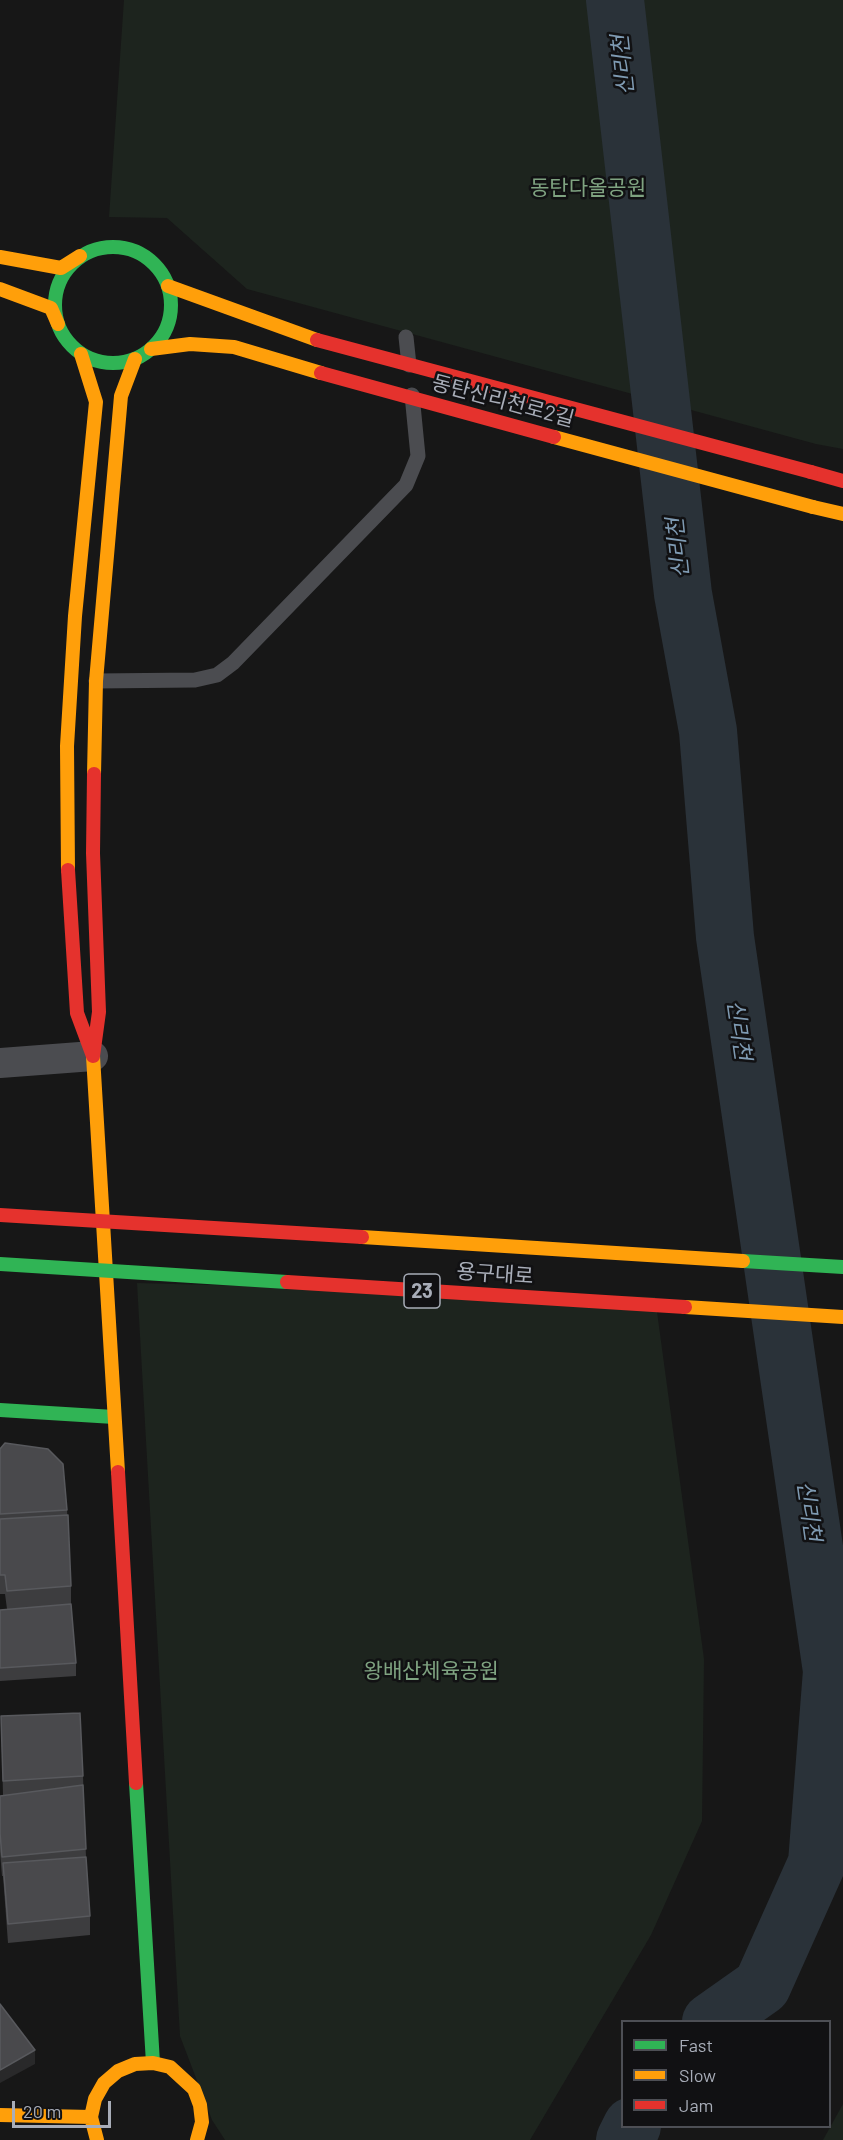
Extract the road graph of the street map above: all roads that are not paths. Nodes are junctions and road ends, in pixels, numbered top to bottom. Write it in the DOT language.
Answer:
graph roads {
  1 [pos="80,256"];
  2 [pos="0,257"];
  3 [pos="168,286"];
  4 [pos="0,288"];
  5 [pos="58,324"];
  6 [pos="406,337"];
  7 [pos="151,349"];
  8 [pos="81,354"];
  9 [pos="135,359"];
  10 [pos="843,481"];
  11 [pos="843,514"];
  12 [pos="96,681"];
  13 [pos="93,1056"];
  14 [pos="0,1063"];
  15 [pos="0,1215"];
  16 [pos="0,1264"];
  17 [pos="843,1267"];
  18 [pos="843,1317"];
  19 [pos="0,1410"];
  20 [pos="114,1417"];
  21 [pos="153,2062"];
  22 [pos="0,2115"];
  23 [pos="92,2117"];
  24 [pos="97,2140"];
  25 [pos="197,2140"];
  1 -- 2 [label="main road"];
  1 -- 3 [label="main road"];
  1 -- 5 [label="main road"];
  3 -- 7 [label="main road"];
  3 -- 10 [label="main road, 동탄신리천로2길, bridge"];
  4 -- 5 [label="main road"];
  5 -- 8 [label="main road"];
  6 -- 12 [label="lane"];
  7 -- 9 [label="main road"];
  7 -- 11 [label="main road, 동탄신리천로2길, bridge"];
  8 -- 9 [label="main road"];
  8 -- 13 [label="main road"];
  9 -- 12 [label="main road"];
  12 -- 13 [label="main road"];
  13 -- 14 [label="street"];
  13 -- 20 [label="main road"];
  15 -- 17 [label="main road, 용구대로, bridge"];
  16 -- 18 [label="main road, 용구대로 / 23, bridge"];
  19 -- 20 [label="main road"];
  20 -- 21 [label="main road"];
  21 -- 23 [label="main road"];
  21 -- 25 [label="main road"];
  22 -- 23 [label="main road"];
  23 -- 24 [label="main road"];
}
